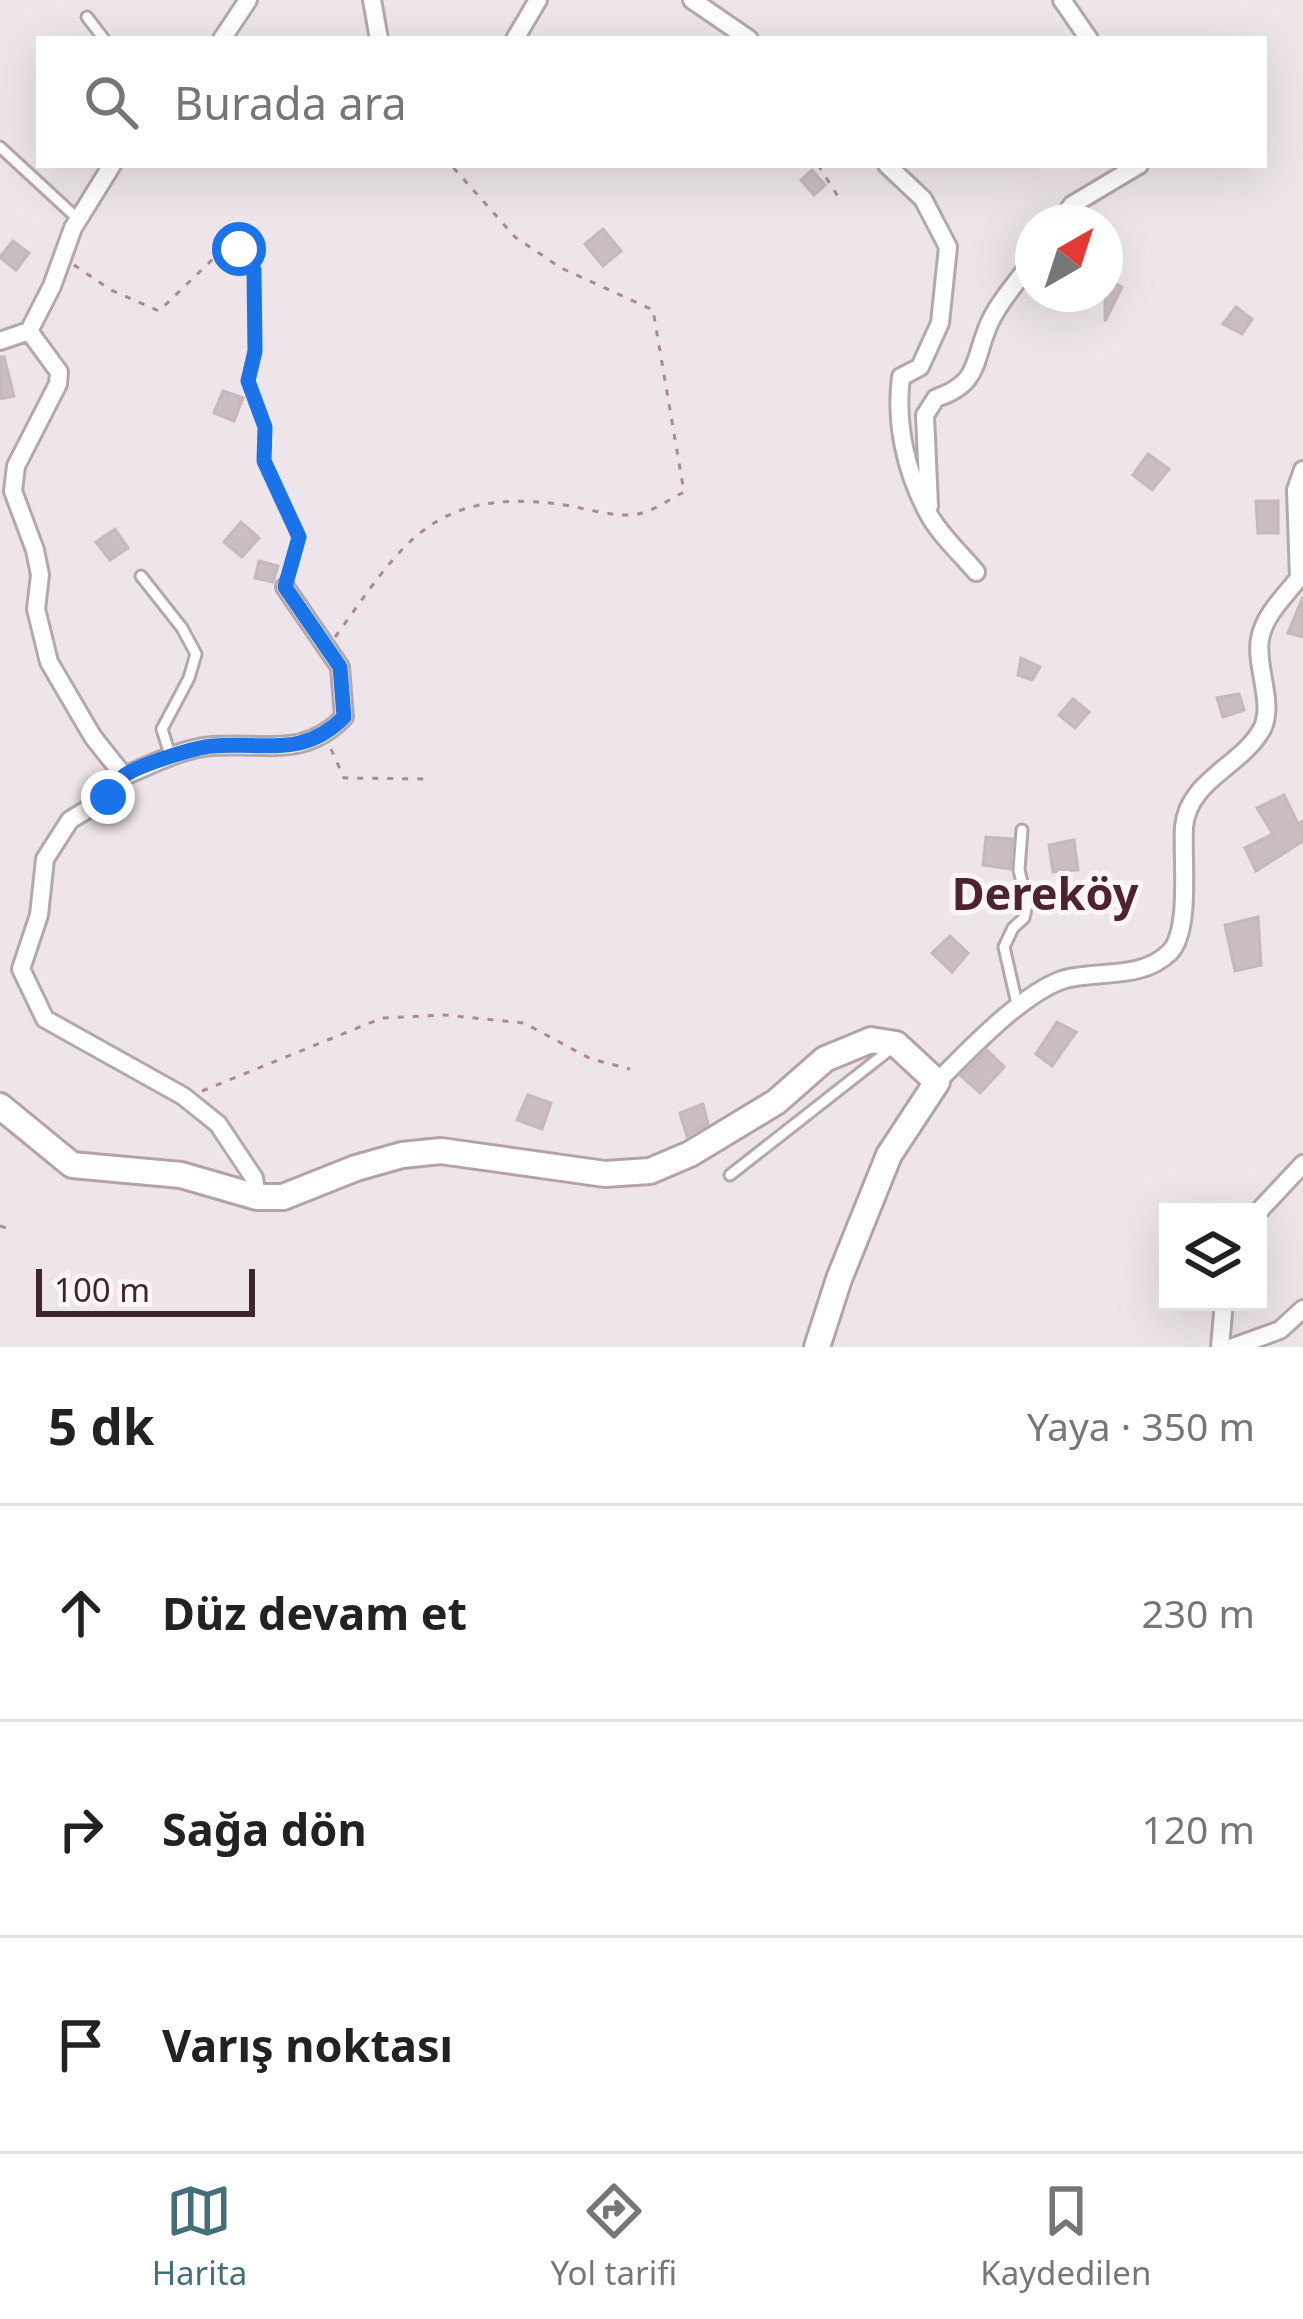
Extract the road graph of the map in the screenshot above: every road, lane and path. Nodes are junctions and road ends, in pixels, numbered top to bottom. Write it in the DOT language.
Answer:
graph roads {
  1 [pos="248,0"];
  2 [pos="373,0"];
  3 [pos="538,0"];
  4 [pos="692,0"];
  5 [pos="1062,0"];
  6 [pos="87,17"];
  7 [pos="102,36"];
  8 [pos="224,36"];
  9 [pos="379,36"];
  10 [pos="517,36"];
  11 [pos="745,36"];
  12 [pos="1087,36"];
  13 [pos="0,147"];
  14 [pos="110,168"];
  15 [pos="454,168"];
  16 [pos="820,168"];
  17 [pos="890,168"];
  18 [pos="1134,168"];
  19 [pos="839,198"];
  20 [pos="1074,204"];
  21 [pos="78,219"];
  22 [pos="63,257"];
  23 [pos="1015,285"];
  24 [pos="29,331"];
  25 [pos="0,341"];
  26 [pos="1303,470"];
  27 [pos="929,517"];
  28 [pos="976,572"];
  29 [pos="141,576"];
  30 [pos="285,587"];
  31 [pos="328,647"];
  32 [pos="326,736"];
  33 [pos="171,758"];
  34 [pos="124,776"];
  35 [pos="432,779"];
  36 [pos="1022,830"];
  37 [pos="1018,1009"];
  38 [pos="896,1044"];
  39 [pos="630,1069"];
  40 [pos="937,1082"];
  41 [pos="183,1096"];
  42 [pos="0,1106"];
  43 [pos="1303,1164"];
  44 [pos="730,1174"];
  45 [pos="257,1197"];
  46 [pos="1266,1203"];
  47 [pos="1303,1310"];
  48 [pos="1223,1311"];
  49 [pos="817,1347"];
  50 [pos="1220,1347"];
  51 [pos="1233,1347"];
  1 -- 8 [label="street"];
  2 -- 9 [label="street"];
  3 -- 10 [label="street"];
  4 -- 11 [label="street"];
  5 -- 12 [label="street"];
  6 -- 7 [label="lane"];
  13 -- 21 [label="lane"];
  14 -- 21 [label="street"];
  15 -- 31 [label="path"];
  16 -- 19 [label="path"];
  17 -- 27 [label="street"];
  18 -- 20 [label="street"];
  21 -- 22 [label="street"];
  22 -- 24 [label="street"];
  22 -- 30 [label="path"];
  23 -- 27 [label="street"];
  24 -- 25 [label="street"];
  24 -- 34 [label="street"];
  26 -- 37 [label="street"];
  27 -- 28 [label="street"];
  29 -- 33 [label="lane"];
  30 -- 31 [label="street"];
  31 -- 32 [label="street"];
  32 -- 33 [label="street"];
  32 -- 35 [label="path"];
  33 -- 34 [label="street"];
  34 -- 41 [label="street"];
  36 -- 37 [label="lane"];
  37 -- 40 [label="street"];
  38 -- 40 [label="street"];
  38 -- 44 [label="lane"];
  38 -- 45 [label="street"];
  39 -- 41 [label="path"];
  40 -- 49 [label="street"];
  41 -- 45 [label="street"];
  42 -- 45 [label="street"];
  43 -- 46 [label="street"];
  47 -- 51 [label="street"];
  48 -- 50 [label="street"];
}
